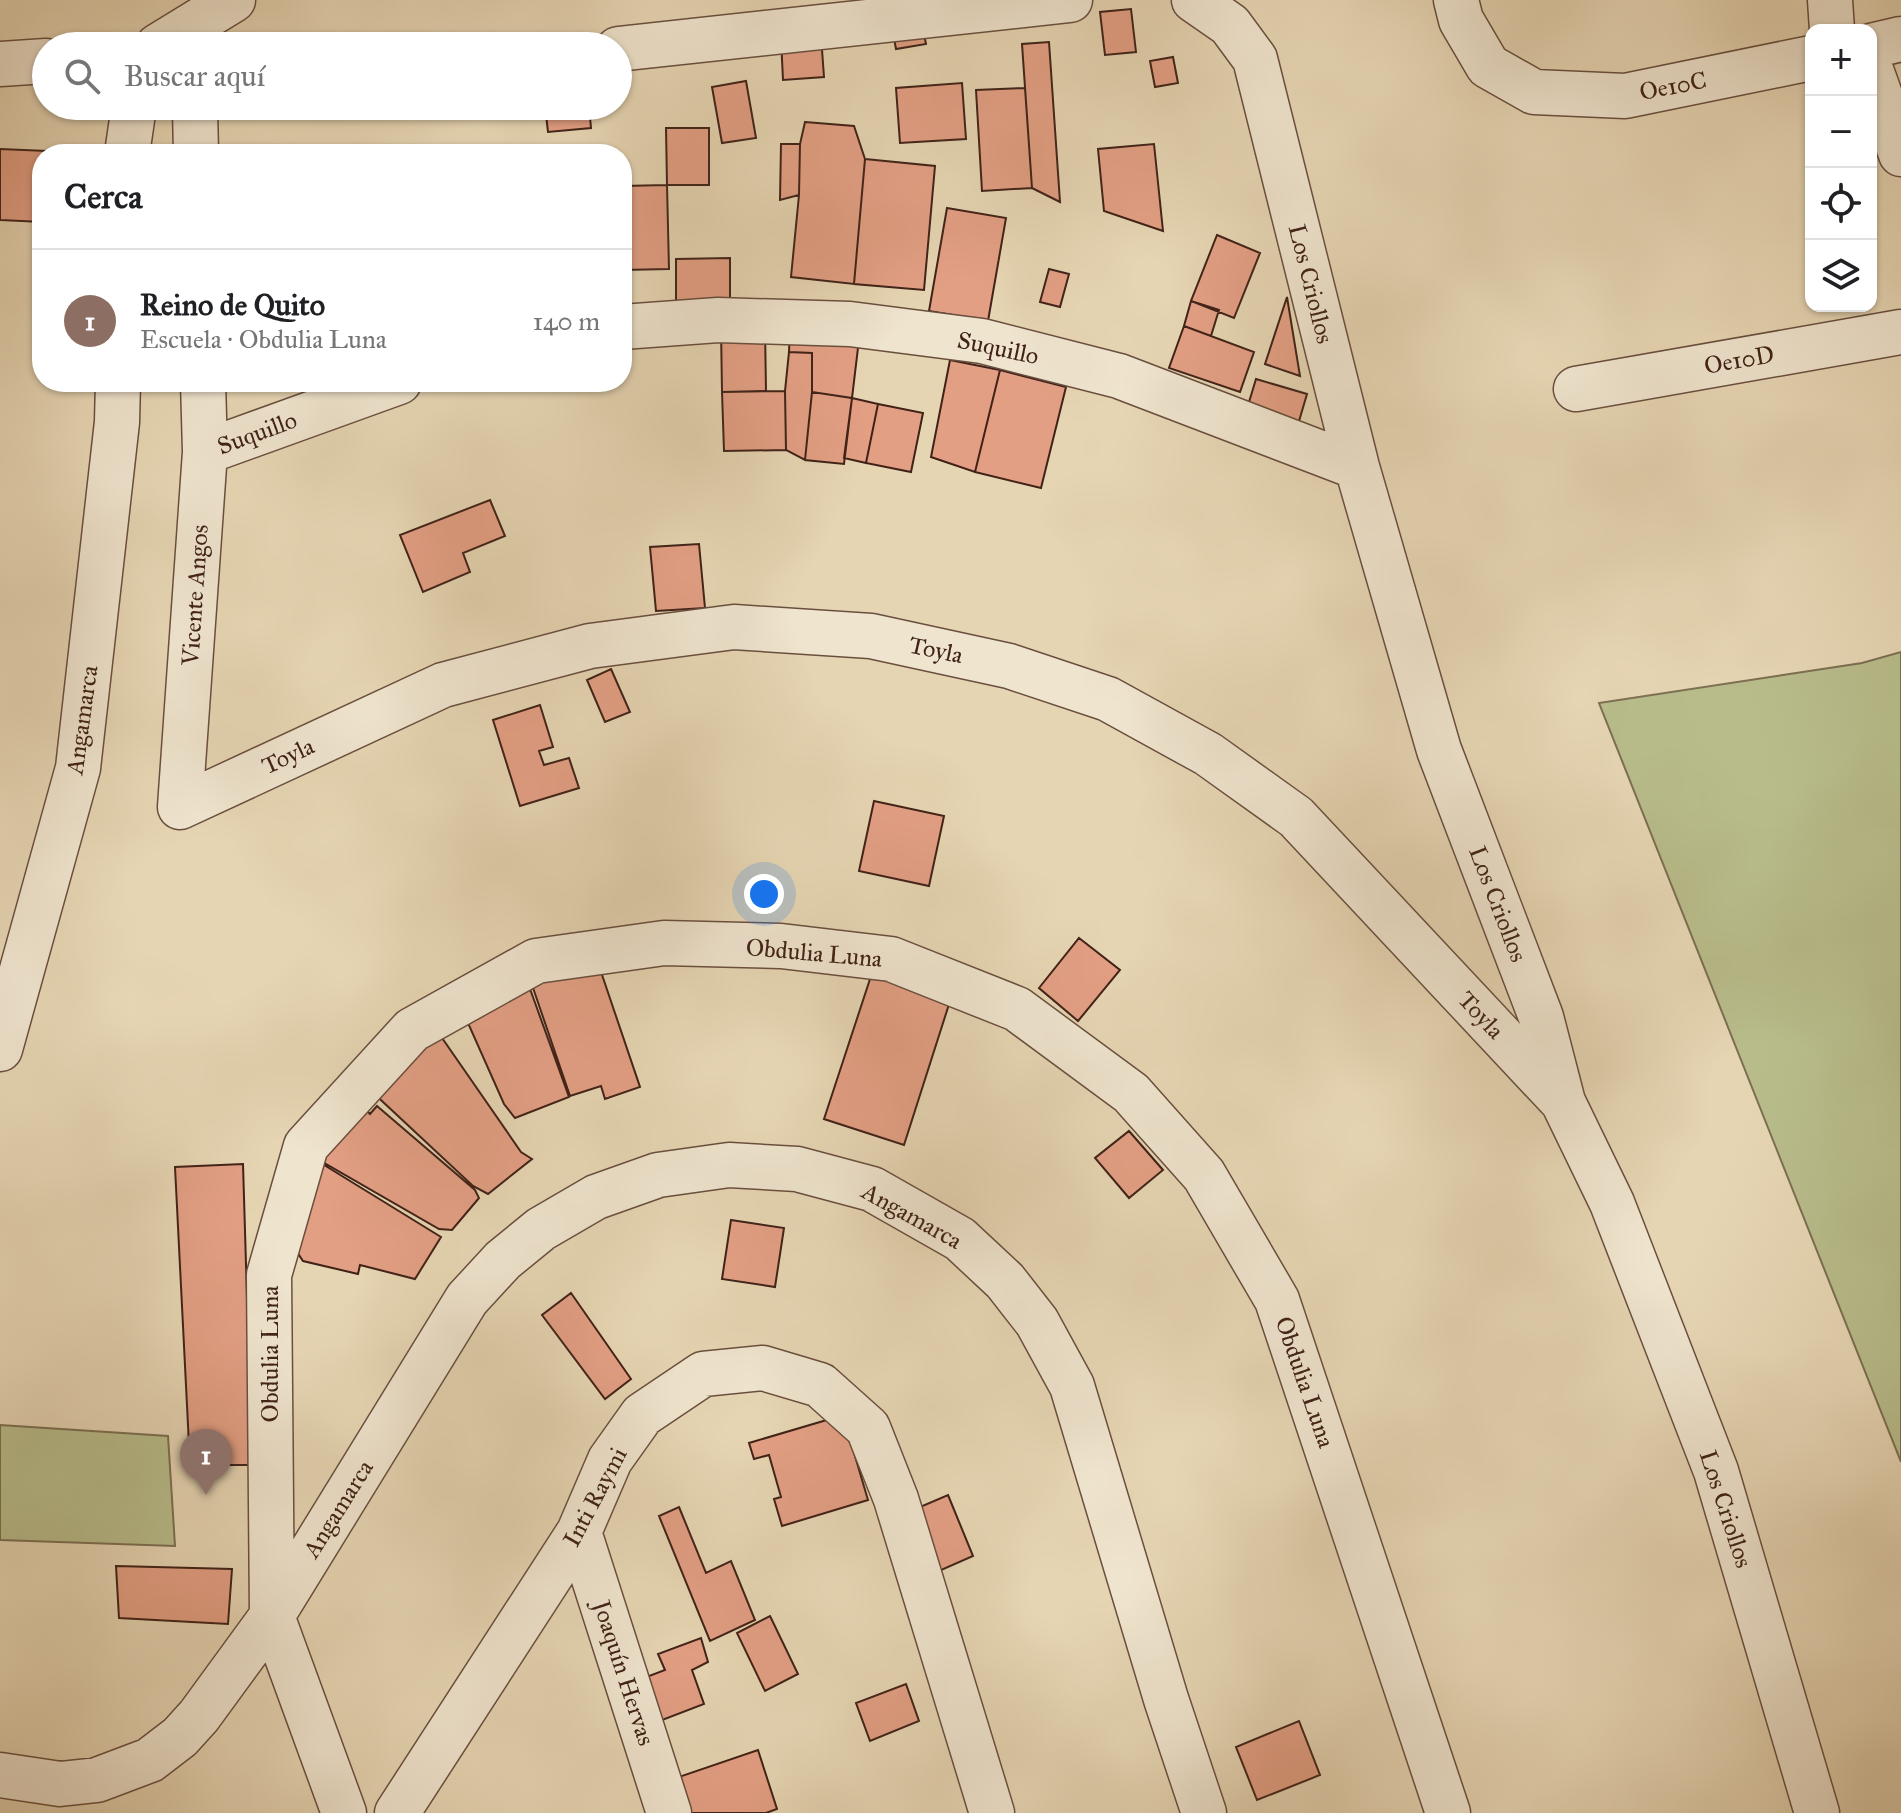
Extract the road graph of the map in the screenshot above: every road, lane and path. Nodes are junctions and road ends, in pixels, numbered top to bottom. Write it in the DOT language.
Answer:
graph roads {
  1 [pos="233,0"];
  2 [pos="1070,0"];
  3 [pos="1194,0"];
  4 [pos="1456,0"];
  5 [pos="1830,0"];
  6 [pos="1832,24"];
  7 [pos="181,32"];
  8 [pos="1901,39"];
  9 [pos="1877,45"];
  10 [pos="632,47"];
  11 [pos="1805,59"];
  12 [pos="32,62"];
  13 [pos="0,64"];
  14 [pos="1877,87"];
  15 [pos="132,120"];
  16 [pos="200,120"];
  17 [pos="128,144"];
  18 [pos="197,144"];
  19 [pos="1901,154"];
  20 [pos="632,326"];
  21 [pos="1901,332"];
  22 [pos="1576,389"];
  23 [pos="118,392"];
  24 [pos="203,392"];
  25 [pos="371,392"];
  26 [pos="205,452"];
  27 [pos="1357,467"];
  28 [pos="180,807"];
  29 [pos="0,1049"];
  30 [pos="1563,1102"];
  31 [pos="579,1532"];
  32 [pos="272,1616"];
  33 [pos="0,1775"];
  34 [pos="344,1813"];
  35 [pos="397,1813"];
  36 [pos="669,1813"];
  37 [pos="992,1813"];
  38 [pos="1204,1813"];
  39 [pos="1448,1813"];
  40 [pos="1817,1813"];
  1 -- 7 [label="street"];
  2 -- 10 [label="street"];
  3 -- 27 [label="street, Los Criollos"];
  4 -- 11 [label="street, Oe10C"];
  5 -- 6 [label="street"];
  8 -- 9 [label="street"];
  12 -- 13 [label="street"];
  14 -- 19 [label="street"];
  15 -- 17 [label="street"];
  16 -- 18 [label="street"];
  20 -- 27 [label="street, Suquillo"];
  21 -- 22 [label="street, Oe10D"];
  23 -- 29 [label="street, Angamarca"];
  24 -- 26 [label="street, Vicente Angos"];
  25 -- 26 [label="street, Suquillo"];
  26 -- 28 [label="street, Vicente Angos"];
  27 -- 30 [label="street, Los Criollos"];
  28 -- 30 [label="street, Toyla"];
  30 -- 40 [label="street, Los Criollos"];
  31 -- 35 [label="street, Inti Raymi"];
  31 -- 36 [label="street, Joaquín Hervas"];
  31 -- 37 [label="street, Inti Raymi"];
  32 -- 33 [label="street, Angamarca"];
  32 -- 34 [label="street, Obdulia Luna"];
  32 -- 38 [label="street, Angamarca"];
  32 -- 39 [label="street, Obdulia Luna"];
}
